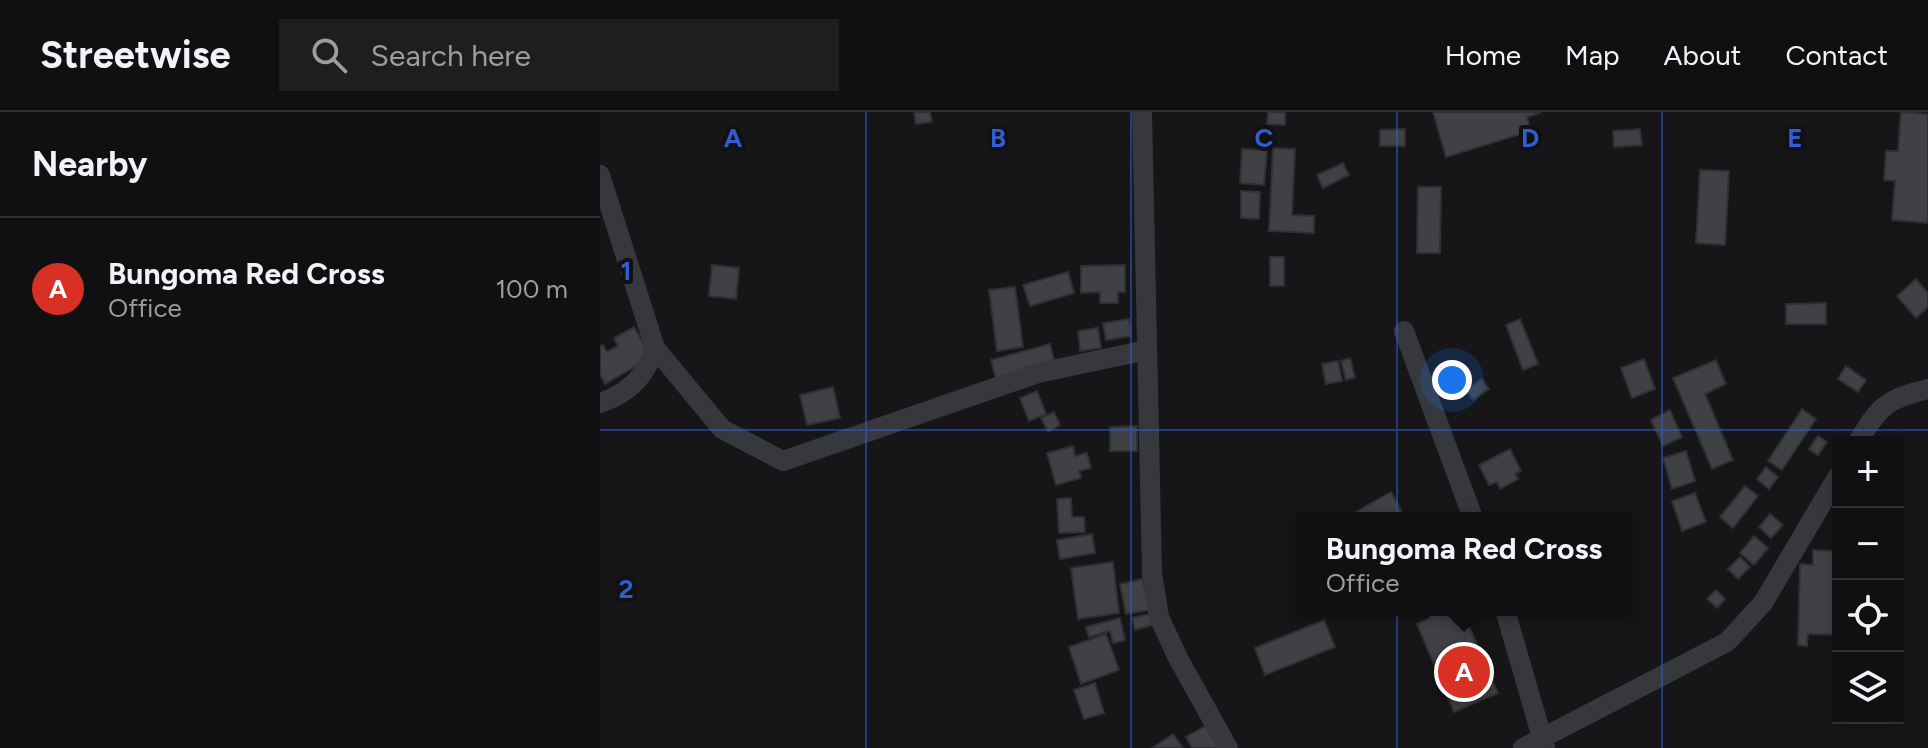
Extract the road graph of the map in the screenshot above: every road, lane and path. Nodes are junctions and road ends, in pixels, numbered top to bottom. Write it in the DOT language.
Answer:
graph roads {
  1 [pos="1142,112"];
  2 [pos="600,175"];
  3 [pos="1404,331"];
  4 [pos="655,348"];
  5 [pos="1147,350"];
  6 [pos="1928,389"];
  7 [pos="600,403"];
  8 [pos="1861,436"];
  9 [pos="1832,486"];
  10 [pos="1471,512"];
  11 [pos="1507,616"];
  12 [pos="1544,742"];
  13 [pos="1228,748"];
  14 [pos="1523,748"];
  1 -- 5 [label="street"];
  2 -- 4 [label="street"];
  3 -- 10 [label="street"];
  4 -- 5 [label="street"];
  4 -- 7 [label="street"];
  5 -- 13 [label="street"];
  6 -- 8 [label="street"];
  9 -- 12 [label="street"];
  11 -- 12 [label="street"];
  12 -- 14 [label="street"];
}
